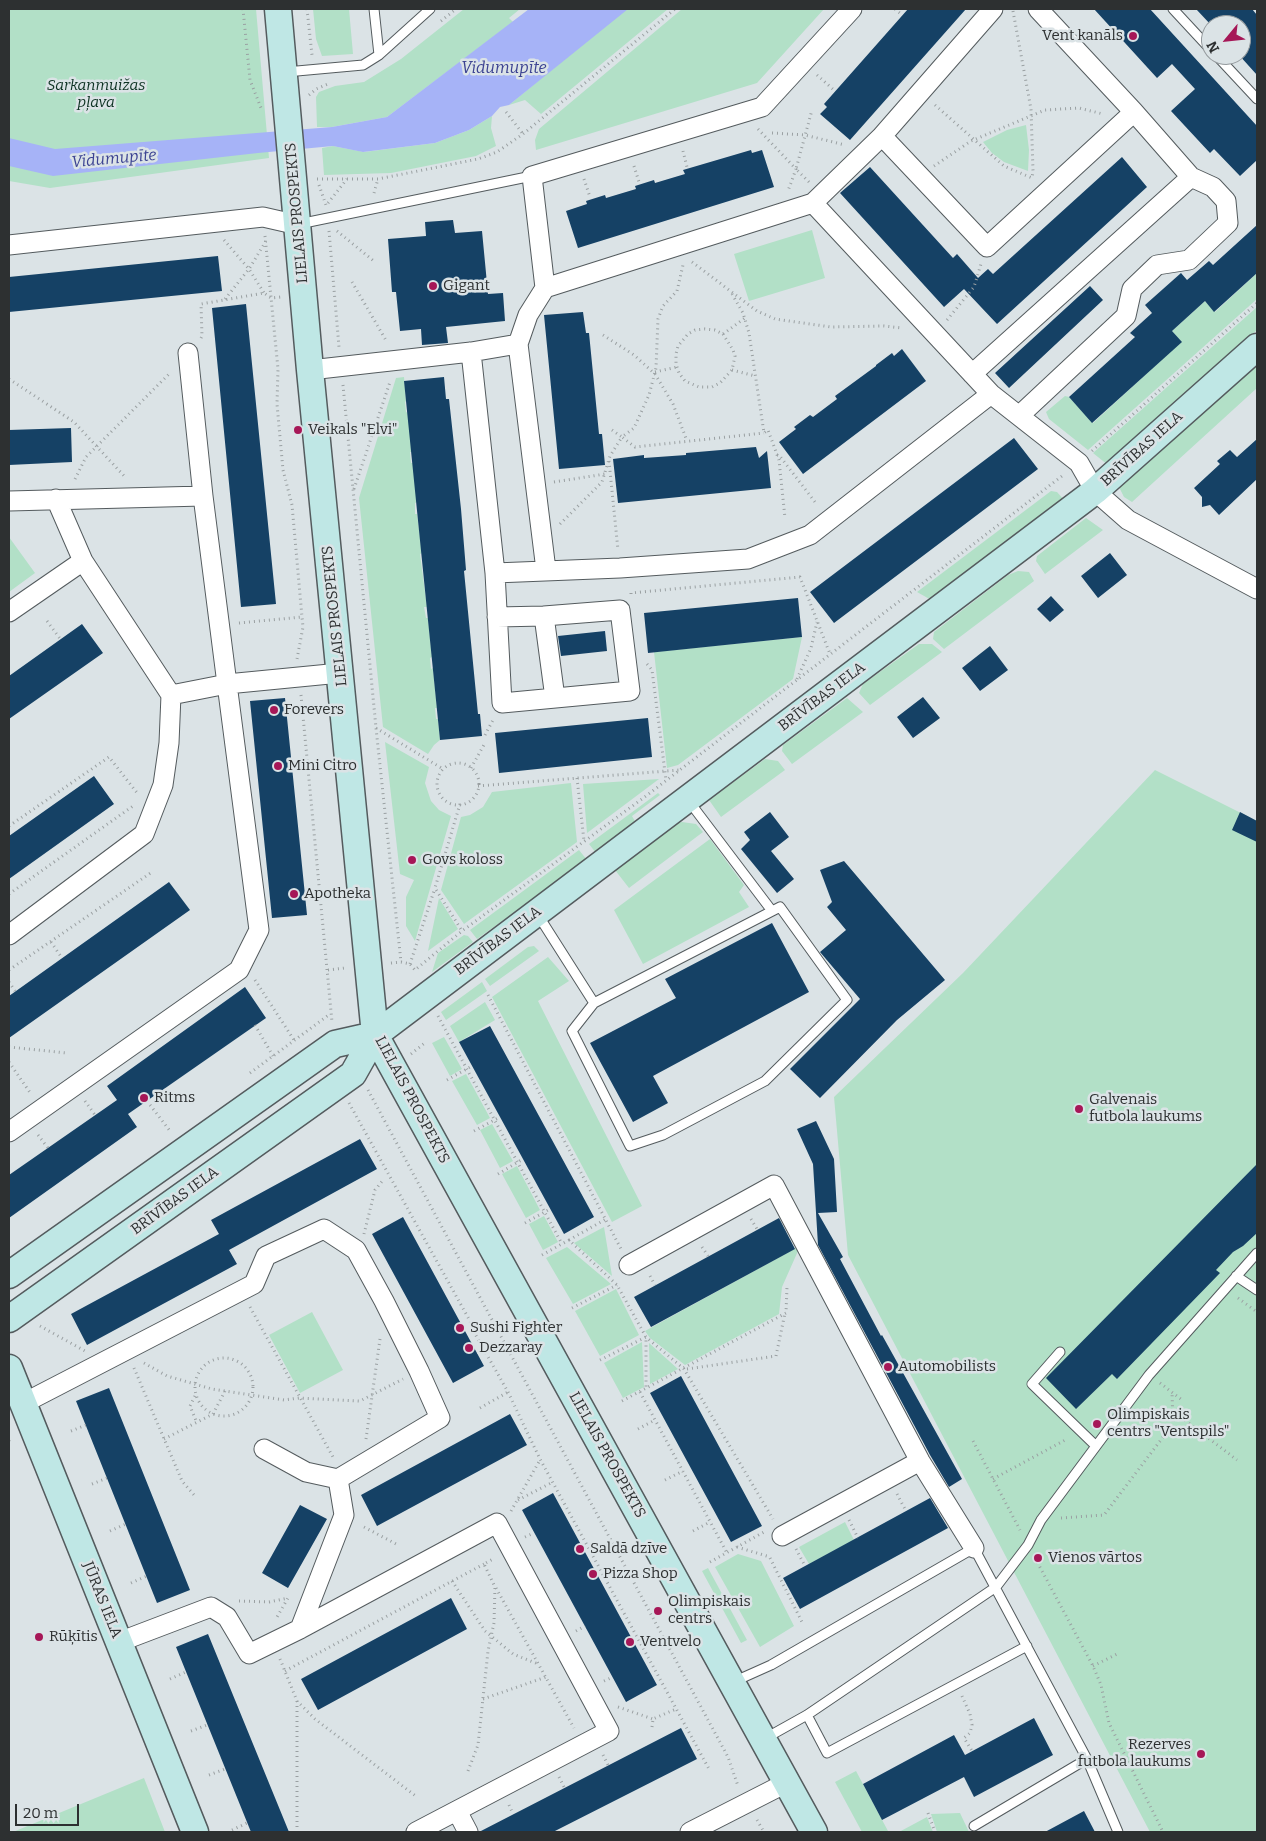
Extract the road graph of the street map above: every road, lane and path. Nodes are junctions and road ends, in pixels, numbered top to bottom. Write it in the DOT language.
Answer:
graph roads {
  1 [pos="244,9"];
  2 [pos="278,9"];
  3 [pos="308,9"];
  4 [pos="374,9"];
  5 [pos="430,9"];
  6 [pos="675,9"];
  7 [pos="852,9"];
  8 [pos="895,9"];
  9 [pos="993,9"];
  10 [pos="1013,9"];
  11 [pos="1038,9"];
  12 [pos="1173,9"];
  13 [pos="902,16"];
  14 [pos="1201,39"];
  15 [pos="379,55"];
  16 [pos="1225,65"];
  17 [pos="313,69"];
  18 [pos="283,72"];
  19 [pos="920,92"];
  20 [pos="1257,99"];
  21 [pos="812,110"];
  22 [pos="262,111"];
  23 [pos="506,112"];
  24 [pos="1031,116"];
  25 [pos="1130,116"];
  26 [pos="772,133"];
  27 [pos="523,134"];
  28 [pos="766,135"];
  29 [pos="805,135"];
  30 [pos="882,136"];
  31 [pos="974,140"];
  32 [pos="867,150"];
  33 [pos="796,169"];
  34 [pos="532,176"];
  35 [pos="920,177"];
  36 [pos="1191,177"];
  37 [pos="1032,178"];
  38 [pos="347,179"];
  39 [pos="306,184"];
  40 [pos="814,195"];
  41 [pos="785,199"];
  42 [pos="1020,217"];
  43 [pos="298,225"];
  44 [pos="221,237"];
  45 [pos="266,241"];
  46 [pos="9,245"];
  47 [pos="987,247"];
  48 [pos="375,262"];
  49 [pos="249,269"];
  50 [pos="352,282"];
  51 [pos="545,288"];
  52 [pos="731,292"];
  53 [pos="264,293"];
  54 [pos="271,298"];
  55 [pos="225,299"];
  56 [pos="1257,303"];
  57 [pos="745,318"];
  58 [pos="905,328"];
  59 [pos="723,334"];
  60 [pos="603,335"];
  61 [pos="935,335"];
  62 [pos="518,344"];
  63 [pos="1257,347"];
  64 [pos="471,352"];
  65 [pos="188,353"];
  66 [pos="398,360"];
  67 [pos="341,366"];
  68 [pos="677,367"];
  69 [pos="310,370"];
  70 [pos="732,370"];
  71 [pos="655,373"];
  72 [pos="972,374"];
  73 [pos="755,376"];
  74 [pos="9,379"];
  75 [pos="390,381"];
  76 [pos="992,394"];
  77 [pos="1020,415"];
  78 [pos="612,430"];
  79 [pos="764,433"];
  80 [pos="622,437"];
  81 [pos="687,441"];
  82 [pos="96,447"];
  83 [pos="777,455"];
  84 [pos="609,459"];
  85 [pos="1080,463"];
  86 [pos="605,474"];
  87 [pos="548,482"];
  88 [pos="1095,491"];
  89 [pos="353,492"];
  90 [pos="203,496"];
  91 [pos="146,498"];
  92 [pos="56,499"];
  93 [pos="9,501"];
  94 [pos="815,502"];
  95 [pos="785,518"];
  96 [pos="544,544"];
  97 [pos="619,558"];
  98 [pos="83,561"];
  99 [pos="546,570"];
  100 [pos="495,573"];
  101 [pos="1257,589"];
  102 [pos="632,601"];
  103 [pos="9,612"];
  104 [pos="302,616"];
  105 [pos="544,616"];
  106 [pos="498,617"];
  107 [pos="47,621"];
  108 [pos="817,622"];
  109 [pos="218,625"];
  110 [pos="61,640"];
  111 [pos="830,654"];
  112 [pos="642,658"];
  113 [pos="340,674"];
  114 [pos="797,680"];
  115 [pos="227,684"];
  116 [pos="171,695"];
  117 [pos="555,698"];
  118 [pos="376,728"];
  119 [pos="486,743"];
  120 [pos="471,768"];
  121 [pos="443,769"];
  122 [pos="680,770"];
  123 [pos="665,771"];
  124 [pos="577,778"];
  125 [pos="666,780"];
  126 [pos="478,786"];
  127 [pos="143,799"];
  128 [pos="687,799"];
  129 [pos="460,804"];
  130 [pos="135,805"];
  131 [pos="9,826"];
  132 [pos="584,842"];
  133 [pos="152,872"];
  134 [pos="435,888"];
  135 [pos="9,894"];
  136 [pos="772,911"];
  137 [pos="537,912"];
  138 [pos="462,931"];
  139 [pos="9,935"];
  140 [pos="51,942"];
  141 [pos="62,958"];
  142 [pos="401,962"];
  143 [pos="410,964"];
  144 [pos="9,970"];
  145 [pos="415,970"];
  146 [pos="9,982"];
  147 [pos="15,991"];
  148 [pos="488,995"];
  149 [pos="594,1003"];
  150 [pos="435,1012"];
  151 [pos="330,1014"];
  152 [pos="255,1025"];
  153 [pos="375,1035"];
  154 [pos="335,1044"];
  155 [pos="9,1047"];
  156 [pos="67,1053"];
  157 [pos="273,1056"];
  158 [pos="9,1062"];
  159 [pos="472,1066"];
  160 [pos="466,1069"];
  161 [pos="353,1074"];
  162 [pos="447,1080"];
  163 [pos="147,1101"];
  164 [pos="348,1102"];
  165 [pos="42,1109"];
  166 [pos="500,1117"];
  167 [pos="494,1120"];
  168 [pos="170,1131"];
  169 [pos="474,1131"];
  170 [pos="9,1132"];
  171 [pos="523,1160"];
  172 [pos="518,1163"];
  173 [pos="498,1174"];
  174 [pos="384,1179"];
  175 [pos="550,1209"];
  176 [pos="545,1212"];
  177 [pos="606,1219"];
  178 [pos="525,1222"];
  179 [pos="569,1240"];
  180 [pos="562,1244"];
  181 [pos="356,1250"];
  182 [pos="1257,1253"];
  183 [pos="542,1255"];
  184 [pos="629,1265"];
  185 [pos="9,1275"];
  186 [pos="1236,1276"];
  187 [pos="617,1285"];
  188 [pos="787,1287"];
  189 [pos="1226,1288"];
  190 [pos="1257,1290"];
  191 [pos="241,1291"];
  192 [pos="572,1308"];
  193 [pos="786,1312"];
  194 [pos="1257,1312"];
  195 [pos="9,1319"];
  196 [pos="35,1323"];
  197 [pos="646,1337"];
  198 [pos="380,1338"];
  199 [pos="1060,1352"];
  200 [pos="111,1358"];
  201 [pos="130,1359"];
  202 [pos="600,1360"];
  203 [pos="9,1368"];
  204 [pos="684,1369"];
  205 [pos="419,1371"];
  206 [pos="1149,1375"];
  207 [pos="194,1384"];
  208 [pos="646,1388"];
  209 [pos="225,1391"];
  210 [pos="508,1392"];
  211 [pos="640,1392"];
  212 [pos="1172,1392"];
  213 [pos="252,1394"];
  214 [pos="372,1395"];
  215 [pos="195,1396"];
  216 [pos="299,1398"];
  217 [pos="1182,1400"];
  218 [pos="622,1401"];
  219 [pos="24,1403"];
  220 [pos="480,1408"];
  221 [pos="1173,1411"];
  222 [pos="213,1414"];
  223 [pos="655,1420"];
  224 [pos="197,1423"];
  225 [pos="86,1425"];
  226 [pos="368,1425"];
  227 [pos="638,1430"];
  228 [pos="71,1431"];
  229 [pos="1081,1431"];
  230 [pos="164,1439"];
  231 [pos="972,1441"];
  232 [pos="1096,1446"];
  233 [pos="264,1449"];
  234 [pos="540,1459"];
  235 [pos="1237,1460"];
  236 [pos="920,1461"];
  237 [pos="683,1471"];
  238 [pos="341,1477"];
  239 [pos="107,1478"];
  240 [pos="993,1479"];
  241 [pos="665,1480"];
  242 [pos="553,1482"];
  243 [pos="92,1484"];
  244 [pos="895,1490"];
  245 [pos="194,1495"];
  246 [pos="518,1500"];
  247 [pos="906,1511"];
  248 [pos="509,1514"];
  249 [pos="846,1516"];
  250 [pos="1041,1520"];
  251 [pos="710,1522"];
  252 [pos="126,1524"];
  253 [pos="364,1527"];
  254 [pos="110,1531"];
  255 [pos="693,1531"];
  256 [pos="780,1534"];
  257 [pos="858,1538"];
  258 [pos="1028,1544"];
  259 [pos="398,1545"];
  260 [pos="737,1547"];
  261 [pos="974,1548"];
  262 [pos="727,1552"];
  263 [pos="776,1554"];
  264 [pos="501,1555"];
  265 [pos="770,1558"];
  266 [pos="710,1562"];
  267 [pos="484,1564"];
  268 [pos="806,1566"];
  269 [pos="147,1576"];
  270 [pos="452,1581"];
  271 [pos="131,1583"];
  272 [pos="495,1587"];
  273 [pos="996,1587"];
  274 [pos="802,1622"];
  275 [pos="300,1629"];
  276 [pos="491,1636"];
  277 [pos="118,1642"];
  278 [pos="1027,1646"];
  279 [pos="1119,1653"];
  280 [pos="278,1656"];
  281 [pos="539,1664"];
  282 [pos="1093,1666"];
  283 [pos="285,1671"];
  284 [pos="186,1672"];
  285 [pos="546,1676"];
  286 [pos="613,1677"];
  287 [pos="170,1679"];
  288 [pos="601,1683"];
  289 [pos="732,1683"];
  290 [pos="483,1699"];
  291 [pos="297,1701"];
  292 [pos="614,1706"];
  293 [pos="676,1709"];
  294 [pos="807,1714"];
  295 [pos="970,1714"];
  296 [pos="653,1719"];
  297 [pos="207,1725"];
  298 [pos="652,1727"];
  299 [pos="191,1731"];
  300 [pos="578,1736"];
  301 [pos="763,1740"];
  302 [pos="972,1751"];
  303 [pos="602,1752"];
  304 [pos="1087,1759"];
  305 [pos="608,1765"];
  306 [pos="225,1769"];
  307 [pos="709,1769"];
  308 [pos="468,1771"];
  309 [pos="209,1775"];
  310 [pos="786,1782"];
  311 [pos="738,1786"];
  312 [pos="417,1798"];
  313 [pos="457,1811"];
  314 [pos="928,1813"];
  315 [pos="756,1819"];
  316 [pos="247,1824"];
  317 [pos="974,1826"];
  318 [pos="232,1830"];
  319 [pos="195,1832"];
  320 [pos="297,1832"];
  321 [pos="416,1832"];
  322 [pos="468,1832"];
  323 [pos="690,1832"];
  324 [pos="764,1832"];
  325 [pos="814,1832"];
  326 [pos="935,1832"];
  327 [pos="1118,1832"];
  328 [pos="1164,1832"];
  1 -- 22 [label="path"];
  2 -- 18 [label="main road, LIELAIS PROSPEKTS"];
  3 -- 17 [label="path"];
  4 -- 15 [label="lane"];
  5 -- 15 [label="lane"];
  6 -- 27 [label="path"];
  7 -- 34 [label="street"];
  8 -- 13 [label="path"];
  9 -- 19 [label="street"];
  10 -- 24 [label="path"];
  11 -- 25 [label="street"];
  12 -- 14 [label="lane"];
  15 -- 17 [label="lane"];
  16 -- 20 [label="lane"];
  17 -- 18 [label="lane"];
  18 -- 39 [label="main road, LIELAIS PROSPEKTS"];
  19 -- 30 [label="street"];
  19 -- 31 [label="path"];
  21 -- 29 [label="path"];
  23 -- 27 [label="path"];
  24 -- 25 [label="path"];
  24 -- 31 [label="path"];
  24 -- 37 [label="path"];
  25 -- 36 [label="street"];
  25 -- 42 [label="street"];
  26 -- 29 [label="path"];
  27 -- 38 [label="path"];
  28 -- 33 [label="path"];
  29 -- 32 [label="path"];
  29 -- 33 [label="path"];
  30 -- 32 [label="street"];
  30 -- 35 [label="street"];
  31 -- 35 [label="path"];
  31 -- 37 [label="path"];
  32 -- 40 [label="street"];
  33 -- 40 [label="path"];
  33 -- 41 [label="path"];
  34 -- 43 [label="lane"];
  34 -- 51 [label="street"];
  35 -- 47 [label="street"];
  36 -- 72 [label="street"];
  36 -- 77 [label="street"];
  37 -- 42 [label="path"];
  38 -- 39 [label="path"];
  38 -- 39 [label="path"];
  39 -- 43 [label="main road, LIELAIS PROSPEKTS"];
  40 -- 51 [label="street"];
  40 -- 61 [label="street"];
  42 -- 47 [label="street"];
  43 -- 46 [label="street"];
  43 -- 69 [label="main road, LIELAIS PROSPEKTS"];
  44 -- 49 [label="path"];
  45 -- 49 [label="path"];
  47 -- 61 [label="path"];
  48 -- 67 [label="path"];
  49 -- 53 [label="path"];
  49 -- 55 [label="path"];
  50 -- 66 [label="path"];
  51 -- 62 [label="street"];
  52 -- 57 [label="path"];
  52 -- 58 [label="path"];
  52 -- 71 [label="path"];
  53 -- 54 [label="path"];
  53 -- 55 [label="path"];
  55 -- 65 [label="path"];
  56 -- 85 [label="path"];
  57 -- 59 [label="path"];
  57 -- 73 [label="path"];
  59 -- 68 [label="path"];
  59 -- 70 [label="path"];
  60 -- 71 [label="path"];
  61 -- 72 [label="street"];
  62 -- 64 [label="street"];
  62 -- 96 [label="street"];
  63 -- 88 [label="main road, BRĪVĪBAS IELA"];
  64 -- 66 [label="street"];
  64 -- 100 [label="street"];
  65 -- 82 [label="path"];
  65 -- 90 [label="street"];
  66 -- 67 [label="street"];
  67 -- 69 [label="street"];
  67 -- 89 [label="path"];
  68 -- 70 [label="path"];
  68 -- 71 [label="path"];
  69 -- 113 [label="main road, LIELAIS PROSPEKTS"];
  70 -- 73 [label="path"];
  71 -- 80 [label="path"];
  71 -- 81 [label="path"];
  72 -- 76 [label="street"];
  73 -- 79 [label="path"];
  74 -- 82 [label="path"];
  75 -- 89 [label="path"];
  76 -- 77 [label="street"];
  76 -- 99 [label="street"];
  77 -- 85 [label="street"];
  78 -- 80 [label="path"];
  79 -- 81 [label="path"];
  79 -- 83 [label="path"];
  80 -- 81 [label="path"];
  80 -- 84 [label="path"];
  82 -- 91 [label="path"];
  82 -- 92 [label="path"];
  83 -- 94 [label="path"];
  83 -- 95 [label="path"];
  84 -- 86 [label="path"];
  84 -- 97 [label="path"];
  85 -- 88 [label="street"];
  85 -- 111 [label="path"];
  86 -- 87 [label="path"];
  86 -- 96 [label="path"];
  88 -- 101 [label="street"];
  88 -- 128 [label="main road, BRĪVĪBAS IELA"];
  89 -- 118 [label="path"];
  90 -- 91 [label="street"];
  90 -- 109 [label="street"];
  91 -- 92 [label="street"];
  92 -- 93 [label="street"];
  92 -- 98 [label="street"];
  96 -- 99 [label="street"];
  98 -- 103 [label="street"];
  98 -- 116 [label="street"];
  99 -- 100 [label="street"];
  100 -- 106 [label="street"];
  102 -- 108 [label="path"];
  104 -- 109 [label="path"];
  105 -- 106 [label="street"];
  105 -- 117 [label="street"];
  105 -- 117 [label="street"];
  106 -- 117 [label="street"];
  107 -- 110 [label="path"];
  108 -- 111 [label="path"];
  108 -- 114 [label="path"];
  109 -- 115 [label="street"];
  111 -- 114 [label="path"];
  112 -- 123 [label="path"];
  113 -- 115 [label="street"];
  113 -- 153 [label="main road, LIELAIS PROSPEKTS"];
  114 -- 122 [label="path"];
  115 -- 116 [label="street"];
  115 -- 165 [label="street"];
  116 -- 139 [label="street"];
  118 -- 121 [label="path"];
  118 -- 142 [label="path"];
  119 -- 120 [label="path"];
  120 -- 121 [label="path"];
  120 -- 126 [label="path"];
  121 -- 129 [label="path"];
  122 -- 123 [label="path"];
  122 -- 125 [label="path"];
  123 -- 124 [label="path"];
  123 -- 125 [label="path"];
  124 -- 126 [label="path"];
  124 -- 132 [label="path"];
  125 -- 132 [label="path"];
  126 -- 129 [label="path"];
  127 -- 131 [label="path"];
  128 -- 136 [label="lane"];
  128 -- 137 [label="main road, BRĪVĪBAS IELA"];
  129 -- 134 [label="path"];
  130 -- 135 [label="path"];
  132 -- 138 [label="path"];
  133 -- 140 [label="path"];
  134 -- 138 [label="path"];
  134 -- 143 [label="path"];
  136 -- 149 [label="lane"];
  136 -- 149 [label="lane"];
  137 -- 149 [label="lane"];
  137 -- 153 [label="main road, BRĪVĪBAS IELA"];
  138 -- 145 [label="path"];
  140 -- 141 [label="path"];
  140 -- 144 [label="path"];
  146 -- 147 [label="path"];
  148 -- 177 [label="path"];
  150 -- 160 [label="path"];
  151 -- 154 [label="path"];
  152 -- 157 [label="path"];
  153 -- 154 [label="main road, BRĪVĪBAS IELA"];
  153 -- 161 [label="main road, BRĪVĪBAS IELA"];
  153 -- 289 [label="main road, LIELAIS PROSPEKTS"];
  154 -- 185 [label="main road, BRĪVĪBAS IELA"];
  155 -- 156 [label="path"];
  158 -- 165 [label="path"];
  159 -- 160 [label="path"];
  160 -- 162 [label="path"];
  160 -- 167 [label="path"];
  161 -- 195 [label="main road, BRĪVĪBAS IELA"];
  161 -- 311 [label="path"];
  163 -- 168 [label="path"];
  164 -- 210 [label="path"];
  165 -- 170 [label="street"];
  166 -- 167 [label="path"];
  167 -- 169 [label="path"];
  167 -- 172 [label="path"];
  171 -- 172 [label="path"];
  172 -- 173 [label="path"];
  172 -- 176 [label="path"];
  174 -- 181 [label="path"];
  175 -- 176 [label="path"];
  176 -- 178 [label="path"];
  176 -- 180 [label="path"];
  177 -- 179 [label="path"];
  177 -- 184 [label="path"];
  179 -- 180 [label="path"];
  179 -- 187 [label="path"];
  180 -- 183 [label="path"];
  181 -- 191 [label="street"];
  181 -- 205 [label="street"];
  182 -- 186 [label="lane"];
  184 -- 187 [label="path"];
  184 -- 236 [label="street"];
  186 -- 189 [label="lane"];
  186 -- 190 [label="lane"];
  187 -- 192 [label="path"];
  187 -- 197 [label="path"];
  188 -- 193 [label="path"];
  189 -- 194 [label="path"];
  189 -- 206 [label="lane"];
  191 -- 200 [label="street"];
  191 -- 216 [label="path"];
  193 -- 204 [label="path"];
  193 -- 204 [label="path"];
  196 -- 200 [label="path"];
  197 -- 202 [label="path"];
  197 -- 204 [label="path"];
  197 -- 208 [label="path"];
  198 -- 214 [label="path"];
  199 -- 229 [label="lane"];
  200 -- 201 [label="path"];
  200 -- 219 [label="street"];
  201 -- 207 [label="path"];
  201 -- 230 [label="path"];
  203 -- 219 [label="main road, JŪRAS IELA"];
  204 -- 208 [label="path"];
  204 -- 256 [label="path"];
  205 -- 214 [label="path"];
  205 -- 238 [label="street"];
  206 -- 212 [label="path"];
  206 -- 232 [label="lane"];
  207 -- 209 [label="path"];
  207 -- 213 [label="path"];
  207 -- 215 [label="path"];
  208 -- 211 [label="path"];
  209 -- 213 [label="path"];
  209 -- 222 [label="path"];
  210 -- 220 [label="path"];
  210 -- 234 [label="path"];
  211 -- 218 [label="path"];
  211 -- 223 [label="path"];
  212 -- 217 [label="path"];
  212 -- 221 [label="path"];
  213 -- 216 [label="path"];
  213 -- 222 [label="path"];
  214 -- 216 [label="path"];
  214 -- 226 [label="path"];
  215 -- 222 [label="path"];
  215 -- 224 [label="path"];
  216 -- 238 [label="path"];
  219 -- 277 [label="main road, JŪRAS IELA"];
  221 -- 235 [label="path"];
  221 -- 250 [label="path"];
  222 -- 224 [label="path"];
  223 -- 227 [label="path"];
  223 -- 237 [label="path"];
  224 -- 230 [label="path"];
  225 -- 228 [label="path"];
  229 -- 232 [label="lane"];
  229 -- 240 [label="path"];
  230 -- 245 [label="path"];
  231 -- 240 [label="path"];
  232 -- 250 [label="lane"];
  233 -- 238 [label="street"];
  234 -- 242 [label="path"];
  234 -- 246 [label="path"];
  236 -- 256 [label="street"];
  236 -- 261 [label="street"];
  237 -- 241 [label="path"];
  237 -- 251 [label="path"];
  238 -- 275 [label="street"];
  239 -- 243 [label="path"];
  240 -- 258 [label="path"];
  242 -- 246 [label="path"];
  242 -- 293 [label="path"];
  244 -- 247 [label="path"];
  246 -- 248 [label="path"];
  249 -- 257 [label="path"];
  250 -- 258 [label="lane"];
  251 -- 255 [label="path"];
  251 -- 262 [label="path"];
  252 -- 254 [label="path"];
  253 -- 259 [label="path"];
  256 -- 260 [label="path"];
  256 -- 268 [label="path"];
  258 -- 273 [label="lane"];
  258 -- 282 [label="path"];
  260 -- 262 [label="path"];
  260 -- 265 [label="path"];
  261 -- 273 [label="lane"];
  261 -- 289 [label="lane"];
  262 -- 266 [label="path"];
  263 -- 265 [label="path"];
  264 -- 267 [label="path"];
  265 -- 274 [label="path"];
  267 -- 270 [label="path"];
  267 -- 272 [label="path"];
  269 -- 271 [label="path"];
  270 -- 276 [label="path"];
  270 -- 283 [label="path"];
  272 -- 276 [label="path"];
  272 -- 281 [label="path"];
  273 -- 278 [label="lane"];
  273 -- 294 [label="lane"];
  275 -- 277 [label="street"];
  275 -- 313 [label="street"];
  276 -- 281 [label="path"];
  276 -- 290 [label="path"];
  277 -- 319 [label="main road, JŪRAS IELA"];
  278 -- 294 [label="lane"];
  278 -- 304 [label="lane"];
  279 -- 282 [label="path"];
  280 -- 283 [label="path"];
  281 -- 285 [label="path"];
  282 -- 328 [label="path"];
  283 -- 291 [label="path"];
  284 -- 287 [label="path"];
  285 -- 290 [label="path"];
  285 -- 300 [label="path"];
  286 -- 288 [label="path"];
  289 -- 301 [label="main road, LIELAIS PROSPEKTS"];
  290 -- 308 [label="path"];
  291 -- 312 [label="path"];
  291 -- 320 [label="path"];
  292 -- 296 [label="path"];
  293 -- 296 [label="path"];
  293 -- 307 [label="path"];
  294 -- 301 [label="lane"];
  295 -- 302 [label="path"];
  296 -- 298 [label="path"];
  297 -- 299 [label="path"];
  301 -- 310 [label="main road, LIELAIS PROSPEKTS"];
  303 -- 305 [label="path"];
  304 -- 317 [label="lane"];
  304 -- 327 [label="lane"];
  306 -- 309 [label="path"];
  310 -- 323 [label="street"];
  310 -- 325 [label="main road, LIELAIS PROSPEKTS"];
  313 -- 321 [label="street"];
  313 -- 322 [label="street"];
  314 -- 326 [label="path"];
  315 -- 324 [label="path"];
  316 -- 318 [label="path"];
}
